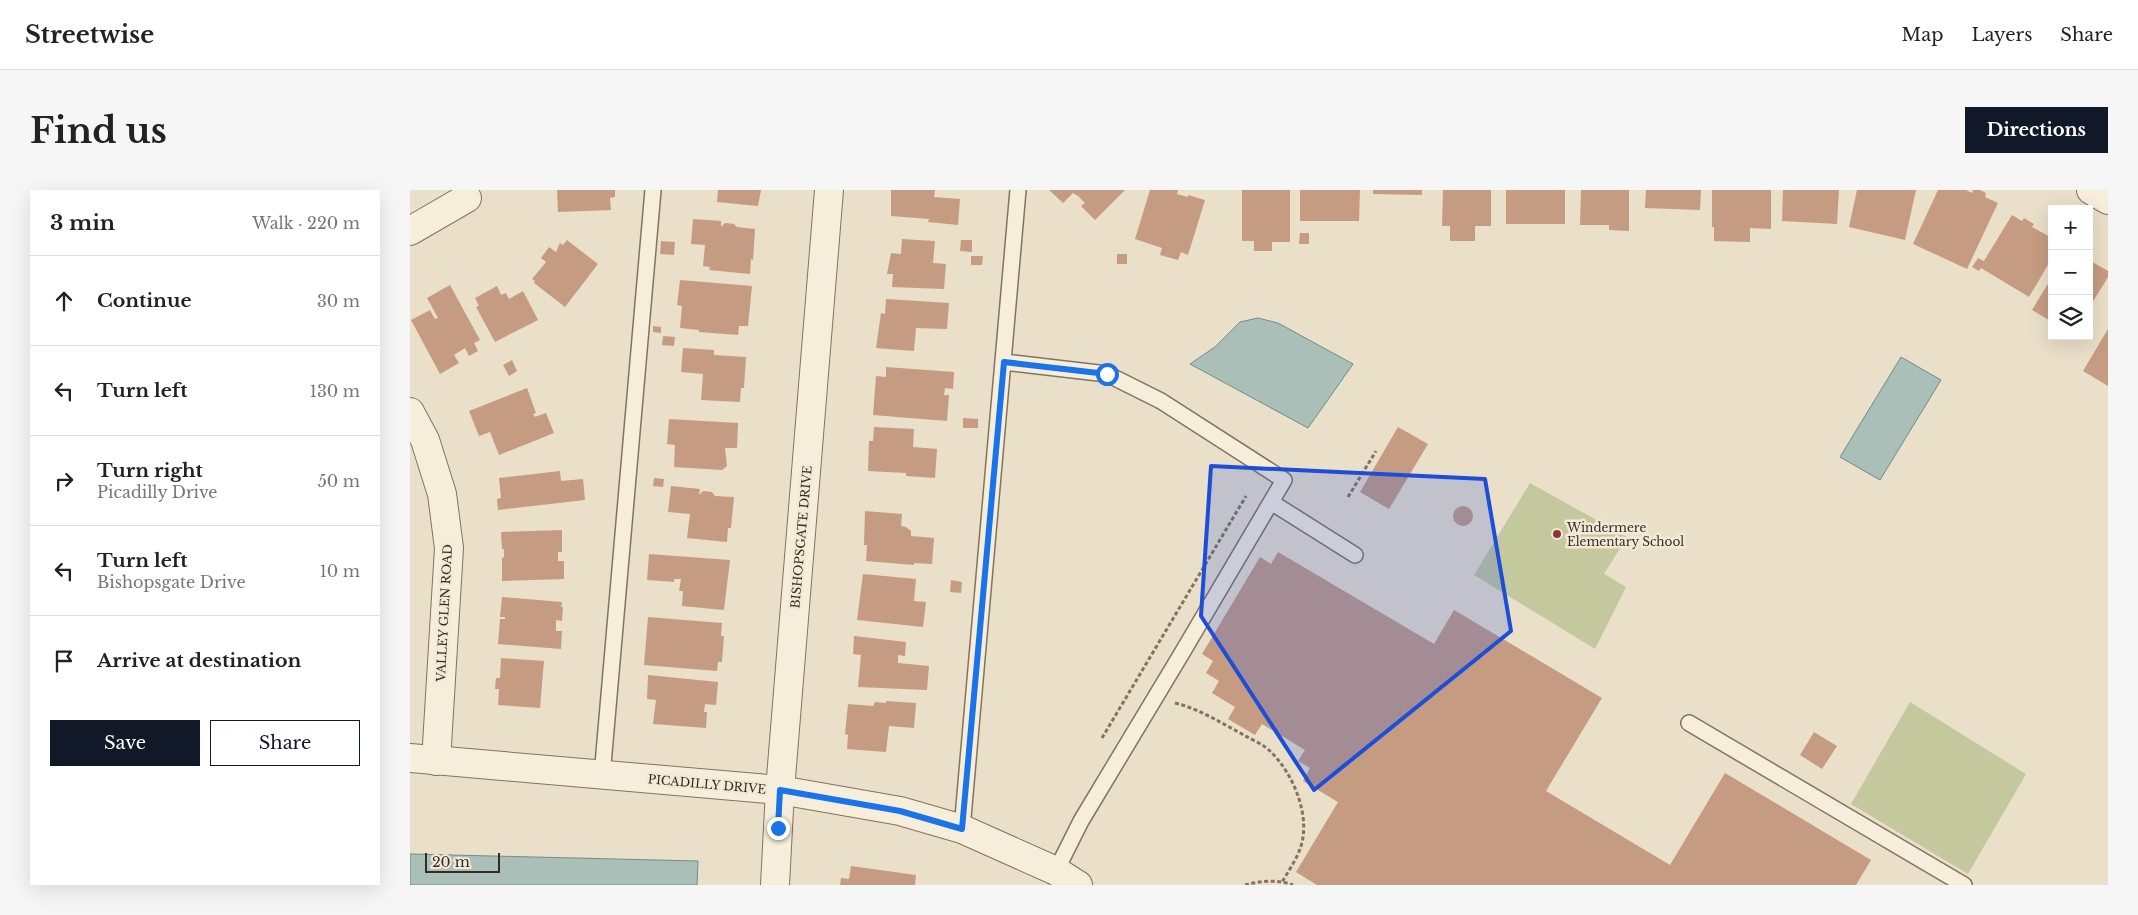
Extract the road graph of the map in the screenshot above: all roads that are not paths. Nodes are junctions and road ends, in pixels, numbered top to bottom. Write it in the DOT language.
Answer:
graph roads {
  1 [pos="653,190"];
  2 [pos="829,190"];
  3 [pos="1018,190"];
  4 [pos="2091,190"];
  5 [pos="466,198"];
  6 [pos="2108,200"];
  7 [pos="410,231"];
  8 [pos="1004,362"];
  9 [pos="410,412"];
  10 [pos="1271,502"];
  11 [pos="1355,555"];
  12 [pos="1689,722"];
  13 [pos="423,759"];
  14 [pos="602,776"];
  15 [pos="780,790"];
  16 [pos="962,829"];
  17 [pos="1067,878"];
  18 [pos="775,885"];
  19 [pos="1964,885"];
  1 -- 14 [label="lane"];
  2 -- 15 [label="street, BISHOPSGATE DRIVE"];
  3 -- 8 [label="lane"];
  4 -- 6 [label="street"];
  5 -- 7 [label="street"];
  8 -- 10 [label="lane"];
  8 -- 16 [label="lane"];
  9 -- 13 [label="street, VALLEY GLEN ROAD"];
  10 -- 11 [label="lane"];
  10 -- 17 [label="lane"];
  12 -- 19 [label="lane"];
  13 -- 14 [label="street, PICADILLY DRIVE"];
  14 -- 15 [label="street, PICADILLY DRIVE"];
  15 -- 16 [label="street, PICADILLY DRIVE"];
  15 -- 18 [label="street, BISHOPSGATE DRIVE"];
  16 -- 17 [label="street, PICADILLY DRIVE"];
}
